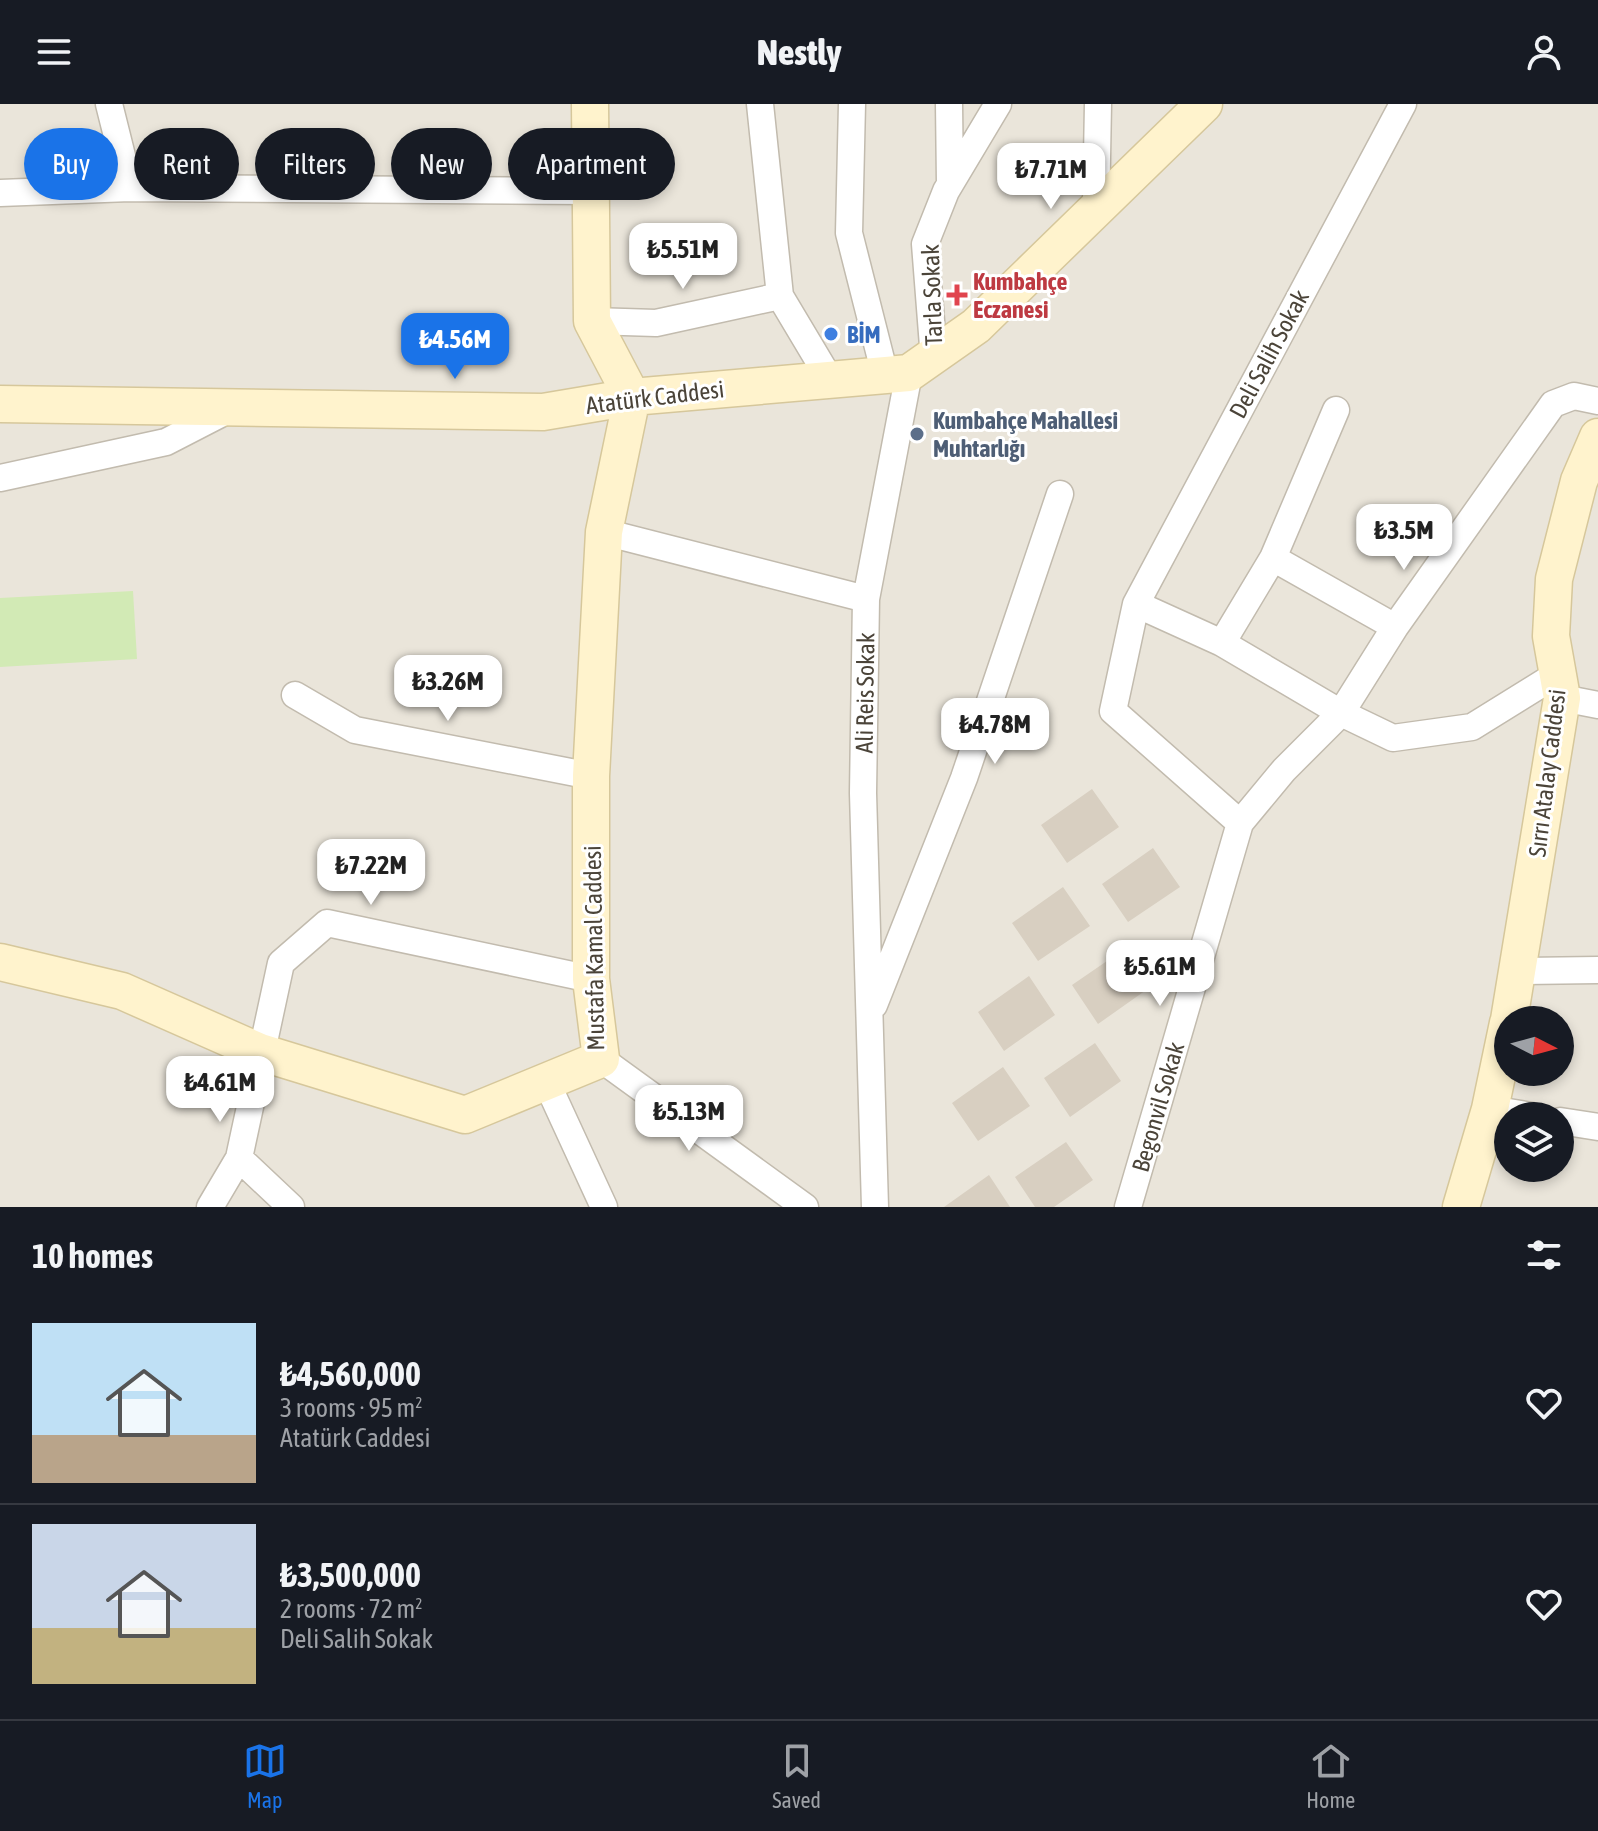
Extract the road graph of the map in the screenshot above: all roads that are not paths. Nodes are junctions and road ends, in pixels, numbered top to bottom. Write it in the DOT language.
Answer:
graph roads {
  1 [pos="109,104"];
  2 [pos="590,104"];
  3 [pos="760,104"];
  4 [pos="852,104"];
  5 [pos="949,104"];
  6 [pos="998,104"];
  7 [pos="1098,104"];
  8 [pos="1204,104"];
  9 [pos="1403,104"];
  10 [pos="590,128"];
  11 [pos="950,184"];
  12 [pos="130,188"];
  13 [pos="508,190"];
  14 [pos="0,193"];
  15 [pos="591,200"];
  16 [pos="1096,210"];
  17 [pos="780,296"];
  18 [pos="592,321"];
  19 [pos="909,369"];
  20 [pos="829,378"];
  21 [pos="632,397"];
  22 [pos="1598,401"];
  23 [pos="0,404"];
  24 [pos="233,407"];
  25 [pos="1336,410"];
  26 [pos="1598,437"];
  27 [pos="0,478"];
  28 [pos="1060,494"];
  29 [pos="604,532"];
  30 [pos="1273,558"];
  31 [pos="866,599"];
  32 [pos="1136,604"];
  33 [pos="1395,627"];
  34 [pos="1222,643"];
  35 [pos="1560,685"];
  36 [pos="295,695"];
  37 [pos="1598,705"];
  38 [pos="1341,713"];
  39 [pos="591,776"];
  40 [pos="1240,823"];
  41 [pos="0,962"];
  42 [pos="1598,970"];
  43 [pos="1519,971"];
  44 [pos="591,979"];
  45 [pos="1511,1006"];
  46 [pos="870,1016"];
  47 [pos="260,1052"];
  48 [pos="601,1059"];
  49 [pos="546,1081"];
  50 [pos="1495,1086"];
  51 [pos="1490,1109"];
  52 [pos="1494,1110"];
  53 [pos="1574,1123"];
  54 [pos="1598,1127"];
  55 [pos="239,1158"];
  56 [pos="210,1207"];
  57 [pos="291,1207"];
  58 [pos="604,1207"];
  59 [pos="805,1207"];
  60 [pos="875,1207"];
  61 [pos="1128,1207"];
  62 [pos="1461,1207"];
  1 -- 12 [label="street"];
  2 -- 10 [label="street"];
  3 -- 17 [label="street"];
  4 -- 19 [label="street"];
  5 -- 11 [label="street"];
  6 -- 11 [label="street, Tarla Sokak"];
  7 -- 16 [label="street"];
  8 -- 16 [label="street"];
  9 -- 32 [label="street, Deli Salih Sokak"];
  11 -- 19 [label="street, Tarla Sokak"];
  12 -- 13 [label="street"];
  12 -- 14 [label="street"];
  15 -- 18 [label="street"];
  16 -- 19 [label="street"];
  17 -- 18 [label="street"];
  17 -- 20 [label="street"];
  18 -- 21 [label="street"];
  19 -- 20 [label="street, Atatürk Caddesi"];
  19 -- 31 [label="street, Ali Reis Sokak"];
  20 -- 21 [label="street, Atatürk Caddesi"];
  21 -- 24 [label="street, Atatürk Caddesi"];
  21 -- 29 [label="street, Mustafa Kamal Caddesi"];
  22 -- 33 [label="street"];
  23 -- 24 [label="street, Atatürk Caddesi"];
  24 -- 27 [label="street"];
  25 -- 30 [label="street"];
  26 -- 35 [label="street, Sırrı Atalay Caddesi"];
  28 -- 46 [label="street, Ali Reis Sokak"];
  29 -- 31 [label="street"];
  29 -- 39 [label="street, Mustafa Kamal Caddesi"];
  30 -- 33 [label="street"];
  30 -- 34 [label="street"];
  31 -- 46 [label="street, Ali Reis Sokak"];
  32 -- 34 [label="street"];
  32 -- 40 [label="street, Deli Salih Sokak"];
  33 -- 38 [label="street"];
  34 -- 38 [label="street"];
  35 -- 37 [label="street"];
  35 -- 38 [label="street"];
  35 -- 43 [label="street, Sırrı Atalay Caddesi"];
  36 -- 39 [label="street"];
  38 -- 40 [label="street"];
  39 -- 44 [label="street, Mustafa Kamal Caddesi"];
  40 -- 61 [label="street, Begonvil Sokak"];
  41 -- 47 [label="street, Mustafa Kamal Caddesi"];
  42 -- 43 [label="street"];
  43 -- 45 [label="street, Sırrı Atalay Caddesi"];
  44 -- 47 [label="street"];
  44 -- 48 [label="street, Mustafa Kamal Caddesi"];
  46 -- 60 [label="street, Ali Reis Sokak"];
  47 -- 49 [label="street, Mustafa Kamal Caddesi"];
  47 -- 55 [label="street"];
  48 -- 49 [label="street, Mustafa Kamal Caddesi"];
  48 -- 59 [label="street"];
  49 -- 58 [label="street"];
  50 -- 51 [label="street, Sırrı Atalay Caddesi"];
  51 -- 52 [label="street"];
  51 -- 62 [label="street, Sırrı Atalay Caddesi"];
  53 -- 54 [label="street"];
  55 -- 56 [label="street"];
  55 -- 57 [label="street"];
}
